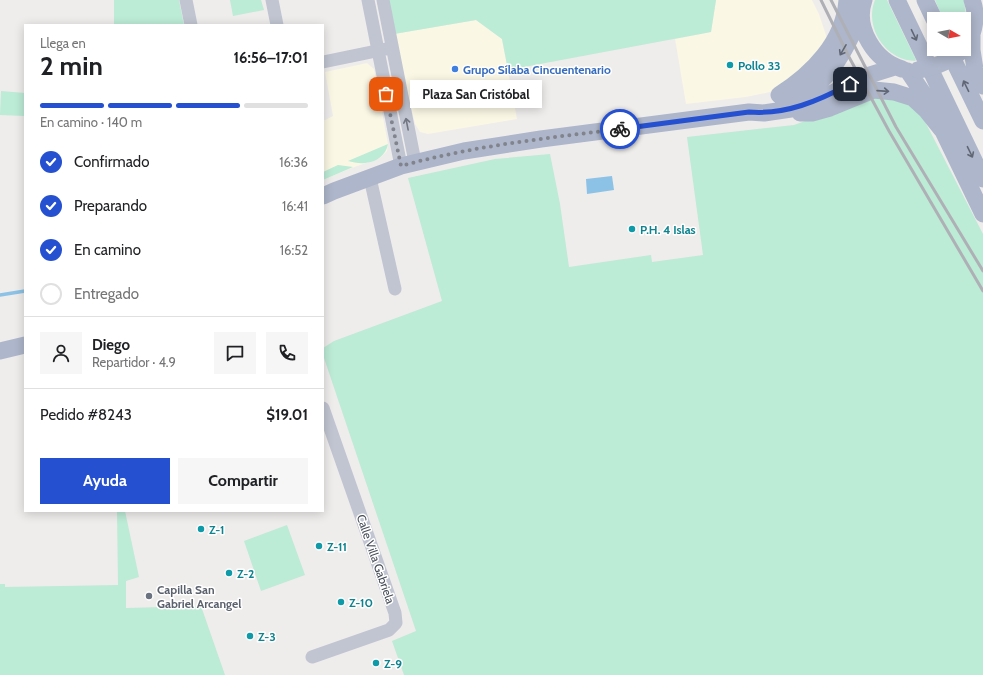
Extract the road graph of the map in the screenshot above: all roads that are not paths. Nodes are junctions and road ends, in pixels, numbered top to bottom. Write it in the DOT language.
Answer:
graph roads {
  1 [pos="186,0"];
  2 [pos="272,0"];
  3 [pos="368,0"];
  4 [pos="383,0"];
  5 [pos="847,0"];
  6 [pos="897,0"];
  7 [pos="925,0"];
  8 [pos="972,0"];
  9 [pos="863,8"];
  10 [pos="931,12"];
  11 [pos="191,24"];
  12 [pos="277,24"];
  13 [pos="971,36"];
  14 [pos="971,46"];
  15 [pos="392,48"];
  16 [pos="378,51"];
  17 [pos="951,56"];
  18 [pos="957,56"];
  19 [pos="324,62"];
  20 [pos="907,69"];
  21 [pos="983,86"];
  22 [pos="759,110"];
  23 [pos="983,122"];
  24 [pos="942,130"];
  25 [pos="408,164"];
  26 [pos="370,178"];
  27 [pos="983,180"];
  28 [pos="324,196"];
  29 [pos="983,214"];
  30 [pos="395,289"];
  31 [pos="24,345"];
  32 [pos="0,351"];
  33 [pos="324,411"];
  34 [pos="312,657"];
  1 -- 11 [label="street"];
  2 -- 12 [label="street"];
  3 -- 16 [label="street"];
  4 -- 15 [label="street"];
  5 -- 22 [label="main road"];
  6 -- 27 [label="main road, one-way"];
  7 -- 10 [label="main road"];
  8 -- 13 [label="main road"];
  9 -- 20 [label="main road"];
  9 -- 22 [label="main road, one-way"];
  14 -- 21 [label="main road"];
  15 -- 16 [label="street"];
  25 -- 15 [label="street, one-way"];
  16 -- 19 [label="street"];
  16 -- 25 [label="street"];
  23 -- 17 [label="main road, one-way"];
  18 -- 20 [label="main road, bridge"];
  20 -- 22 [label="main road"];
  20 -- 24 [label="main road"];
  22 -- 24 [label="main road, one-way"];
  22 -- 25 [label="main road"];
  24 -- 29 [label="main road"];
  25 -- 26 [label="main road"];
  26 -- 28 [label="main road"];
  26 -- 30 [label="street"];
  31 -- 32 [label="main road"];
  33 -- 34 [label="street, Calle Villa Gabriela"];
}
